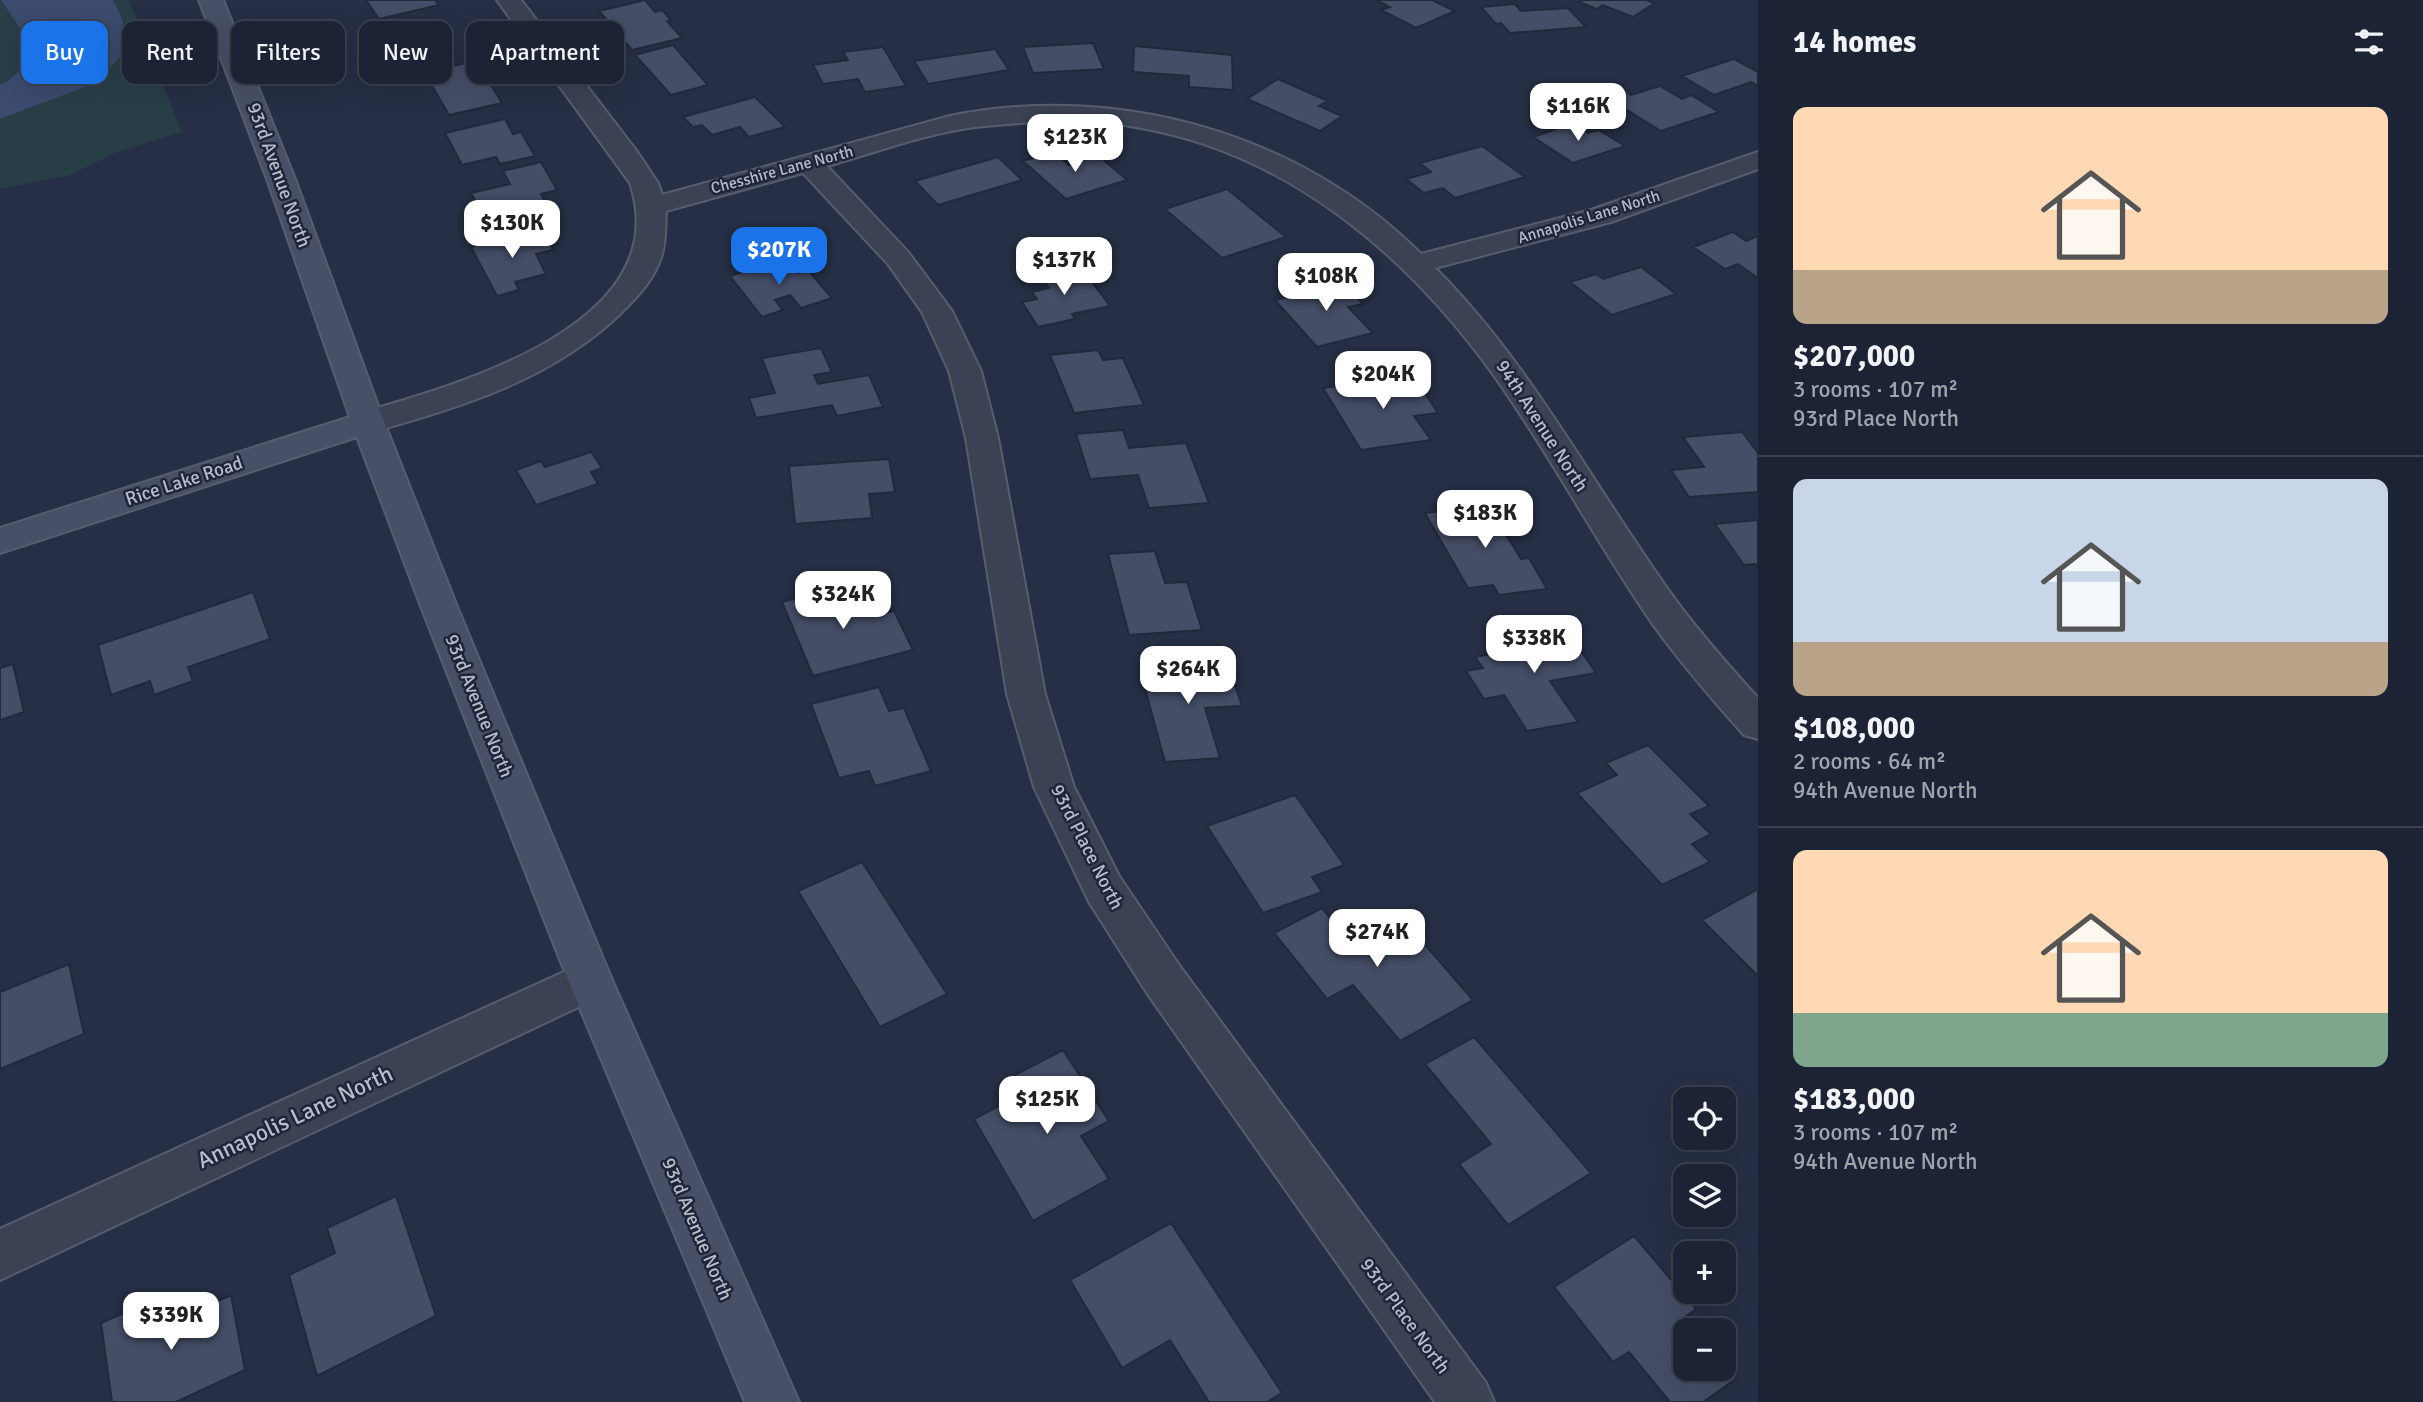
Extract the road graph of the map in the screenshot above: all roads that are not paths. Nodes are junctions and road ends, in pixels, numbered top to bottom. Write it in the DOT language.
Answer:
graph roads {
  1 [pos="211,0"];
  2 [pos="509,0"];
  3 [pos="1758,160"];
  4 [pos="809,163"];
  5 [pos="1286,167"];
  6 [pos="652,206"];
  7 [pos="1417,264"];
  8 [pos="368,422"];
  9 [pos="0,541"];
  10 [pos="1758,724"];
  11 [pos="590,980"];
  12 [pos="0,1255"];
  13 [pos="772,1402"];
  14 [pos="1467,1402"];
  1 -- 8 [label="main road, 93rd Avenue North"];
  2 -- 6 [label="street"];
  3 -- 7 [label="street, Annapolis Lane North"];
  4 -- 5 [label="street, Chesshire Lane North"];
  4 -- 6 [label="street, Chesshire Lane North"];
  4 -- 14 [label="street, 93rd Place North"];
  5 -- 7 [label="street, 94th Avenue North"];
  6 -- 8 [label="street"];
  7 -- 10 [label="street, 94th Avenue North"];
  8 -- 9 [label="main road, Rice Lake Road"];
  8 -- 11 [label="main road, 93rd Avenue North"];
  11 -- 12 [label="street, Annapolis Lane North"];
  11 -- 13 [label="main road, 93rd Avenue North"];
}
